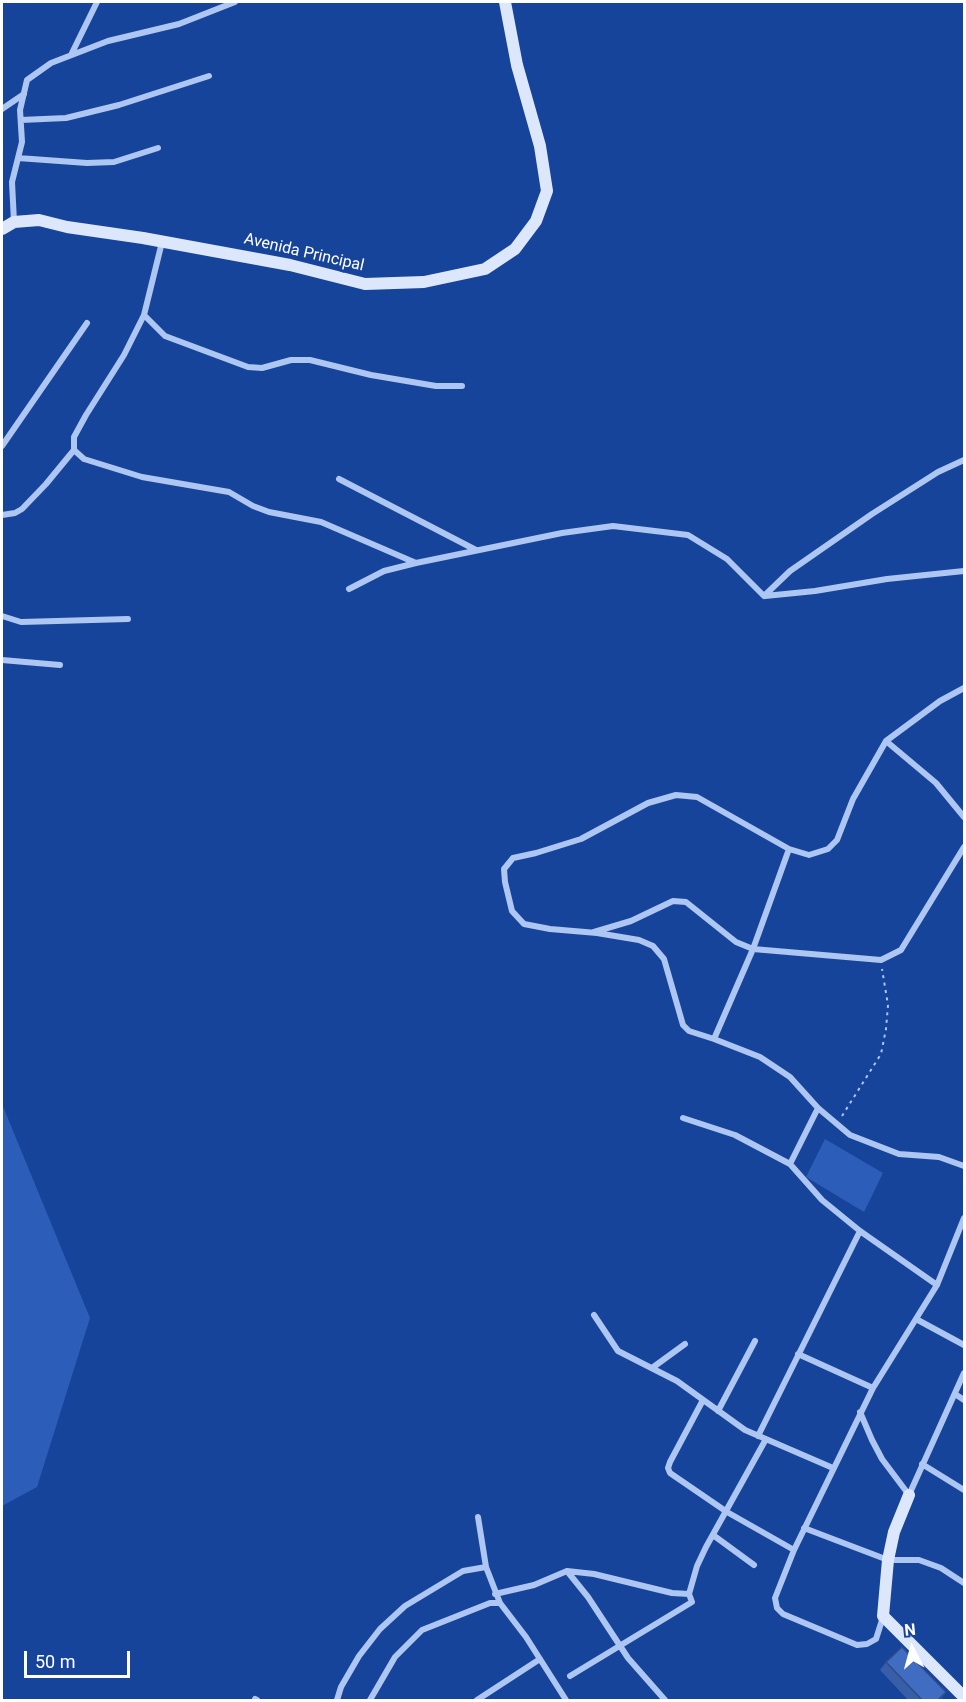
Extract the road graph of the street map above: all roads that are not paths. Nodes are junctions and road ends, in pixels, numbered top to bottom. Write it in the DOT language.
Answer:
graph roads {
  1 [pos="97,2"];
  2 [pos="235,2"];
  3 [pos="505,2"];
  4 [pos="71,56"];
  5 [pos="209,76"];
  6 [pos="24,94"];
  7 [pos="2,109"];
  8 [pos="21,120"];
  9 [pos="158,148"];
  10 [pos="18,158"];
  11 [pos="14,222"];
  12 [pos="2,229"];
  13 [pos="162,241"];
  14 [pos="144,315"];
  15 [pos="87,323"];
  16 [pos="462,386"];
  17 [pos="2,446"];
  18 [pos="74,450"];
  19 [pos="964,460"];
  20 [pos="339,479"];
  21 [pos="2,515"];
  22 [pos="476,550"];
  23 [pos="416,563"];
  24 [pos="964,571"];
  25 [pos="349,589"];
  26 [pos="764,596"];
  27 [pos="2,616"];
  28 [pos="128,619"];
  29 [pos="2,660"];
  30 [pos="60,665"];
  31 [pos="964,688"];
  32 [pos="886,741"];
  33 [pos="964,817"];
  34 [pos="964,847"];
  35 [pos="789,849"];
  36 [pos="590,933"];
  37 [pos="753,949"];
  38 [pos="714,1039"];
  39 [pos="818,1108"];
  40 [pos="683,1118"];
  41 [pos="790,1164"];
  42 [pos="964,1166"];
  43 [pos="964,1218"];
  44 [pos="860,1231"];
  45 [pos="937,1285"];
  46 [pos="594,1315"];
  47 [pos="916,1319"];
  48 [pos="755,1341"];
  49 [pos="686,1344"];
  50 [pos="964,1345"];
  51 [pos="798,1354"];
  52 [pos="652,1368"];
  53 [pos="964,1373"];
  54 [pos="873,1388"];
  55 [pos="955,1394"];
  56 [pos="702,1400"];
  57 [pos="964,1400"];
  58 [pos="718,1411"];
  59 [pos="861,1412"];
  60 [pos="758,1436"];
  61 [pos="766,1440"];
  62 [pos="922,1464"];
  63 [pos="833,1468"];
  64 [pos="964,1490"];
  65 [pos="909,1495"];
  66 [pos="727,1512"];
  67 [pos="478,1516"];
  68 [pos="804,1528"];
  69 [pos="713,1535"];
  70 [pos="794,1550"];
  71 [pos="888,1560"];
  72 [pos="754,1565"];
  73 [pos="486,1567"];
  74 [pos="567,1571"];
  75 [pos="964,1583"];
  76 [pos="495,1594"];
  77 [pos="689,1594"];
  78 [pos="500,1602"];
  79 [pos="883,1616"];
  80 [pos="619,1645"];
  81 [pos="540,1659"];
  82 [pos="570,1676"];
  83 [pos="964,1697"];
  84 [pos="337,1701"];
  85 [pos="370,1701"];
  86 [pos="477,1701"];
  87 [pos="566,1701"];
  88 [pos="665,1701"];
  1 -- 4 [label="street"];
  2 -- 4 [label="street"];
  3 -- 13 [label="street, Avenida Principal"];
  4 -- 6 [label="street"];
  5 -- 8 [label="street"];
  6 -- 7 [label="street"];
  6 -- 8 [label="street"];
  8 -- 10 [label="street"];
  9 -- 10 [label="street"];
  10 -- 11 [label="street"];
  11 -- 12 [label="street, Avenida Principal"];
  11 -- 13 [label="street, Avenida Principal"];
  13 -- 14 [label="street"];
  14 -- 16 [label="street"];
  14 -- 18 [label="street"];
  15 -- 17 [label="street"];
  18 -- 21 [label="street"];
  18 -- 23 [label="street"];
  19 -- 26 [label="street"];
  20 -- 22 [label="street"];
  22 -- 23 [label="street"];
  22 -- 26 [label="street"];
  23 -- 25 [label="street"];
  24 -- 26 [label="street"];
  27 -- 28 [label="street"];
  29 -- 30 [label="street"];
  31 -- 32 [label="street"];
  32 -- 33 [label="street"];
  32 -- 35 [label="street"];
  34 -- 37 [label="street"];
  35 -- 36 [label="street"];
  35 -- 37 [label="street"];
  36 -- 37 [label="street"];
  36 -- 38 [label="street"];
  37 -- 38 [label="street"];
  38 -- 39 [label="street"];
  39 -- 41 [label="street"];
  39 -- 42 [label="street"];
  40 -- 41 [label="street"];
  41 -- 44 [label="street"];
  43 -- 45 [label="street"];
  44 -- 45 [label="street"];
  44 -- 51 [label="street"];
  45 -- 47 [label="street"];
  46 -- 52 [label="street"];
  47 -- 50 [label="street"];
  47 -- 54 [label="street"];
  48 -- 58 [label="street"];
  49 -- 52 [label="street"];
  51 -- 54 [label="street"];
  51 -- 60 [label="street"];
  52 -- 56 [label="street"];
  53 -- 55 [label="street"];
  54 -- 59 [label="street"];
  55 -- 57 [label="street"];
  55 -- 62 [label="street"];
  56 -- 58 [label="street"];
  56 -- 66 [label="street"];
  58 -- 60 [label="street"];
  59 -- 63 [label="street"];
  59 -- 65 [label="street"];
  60 -- 61 [label="street"];
  61 -- 63 [label="street"];
  61 -- 66 [label="street"];
  62 -- 64 [label="street"];
  62 -- 65 [label="street"];
  63 -- 68 [label="street"];
  65 -- 71 [label="street"];
  66 -- 69 [label="street"];
  66 -- 70 [label="street"];
  67 -- 73 [label="street"];
  68 -- 70 [label="street"];
  68 -- 71 [label="street"];
  69 -- 72 [label="street"];
  69 -- 77 [label="street"];
  70 -- 79 [label="street"];
  71 -- 75 [label="street"];
  71 -- 79 [label="street"];
  73 -- 76 [label="street"];
  73 -- 84 [label="street"];
  74 -- 76 [label="street"];
  74 -- 77 [label="street"];
  74 -- 80 [label="street"];
  76 -- 78 [label="street"];
  77 -- 80 [label="street"];
  78 -- 81 [label="street"];
  78 -- 85 [label="street"];
  79 -- 83 [label="street"];
  80 -- 82 [label="street"];
  80 -- 88 [label="street"];
  81 -- 86 [label="street"];
  81 -- 87 [label="street"];
}
